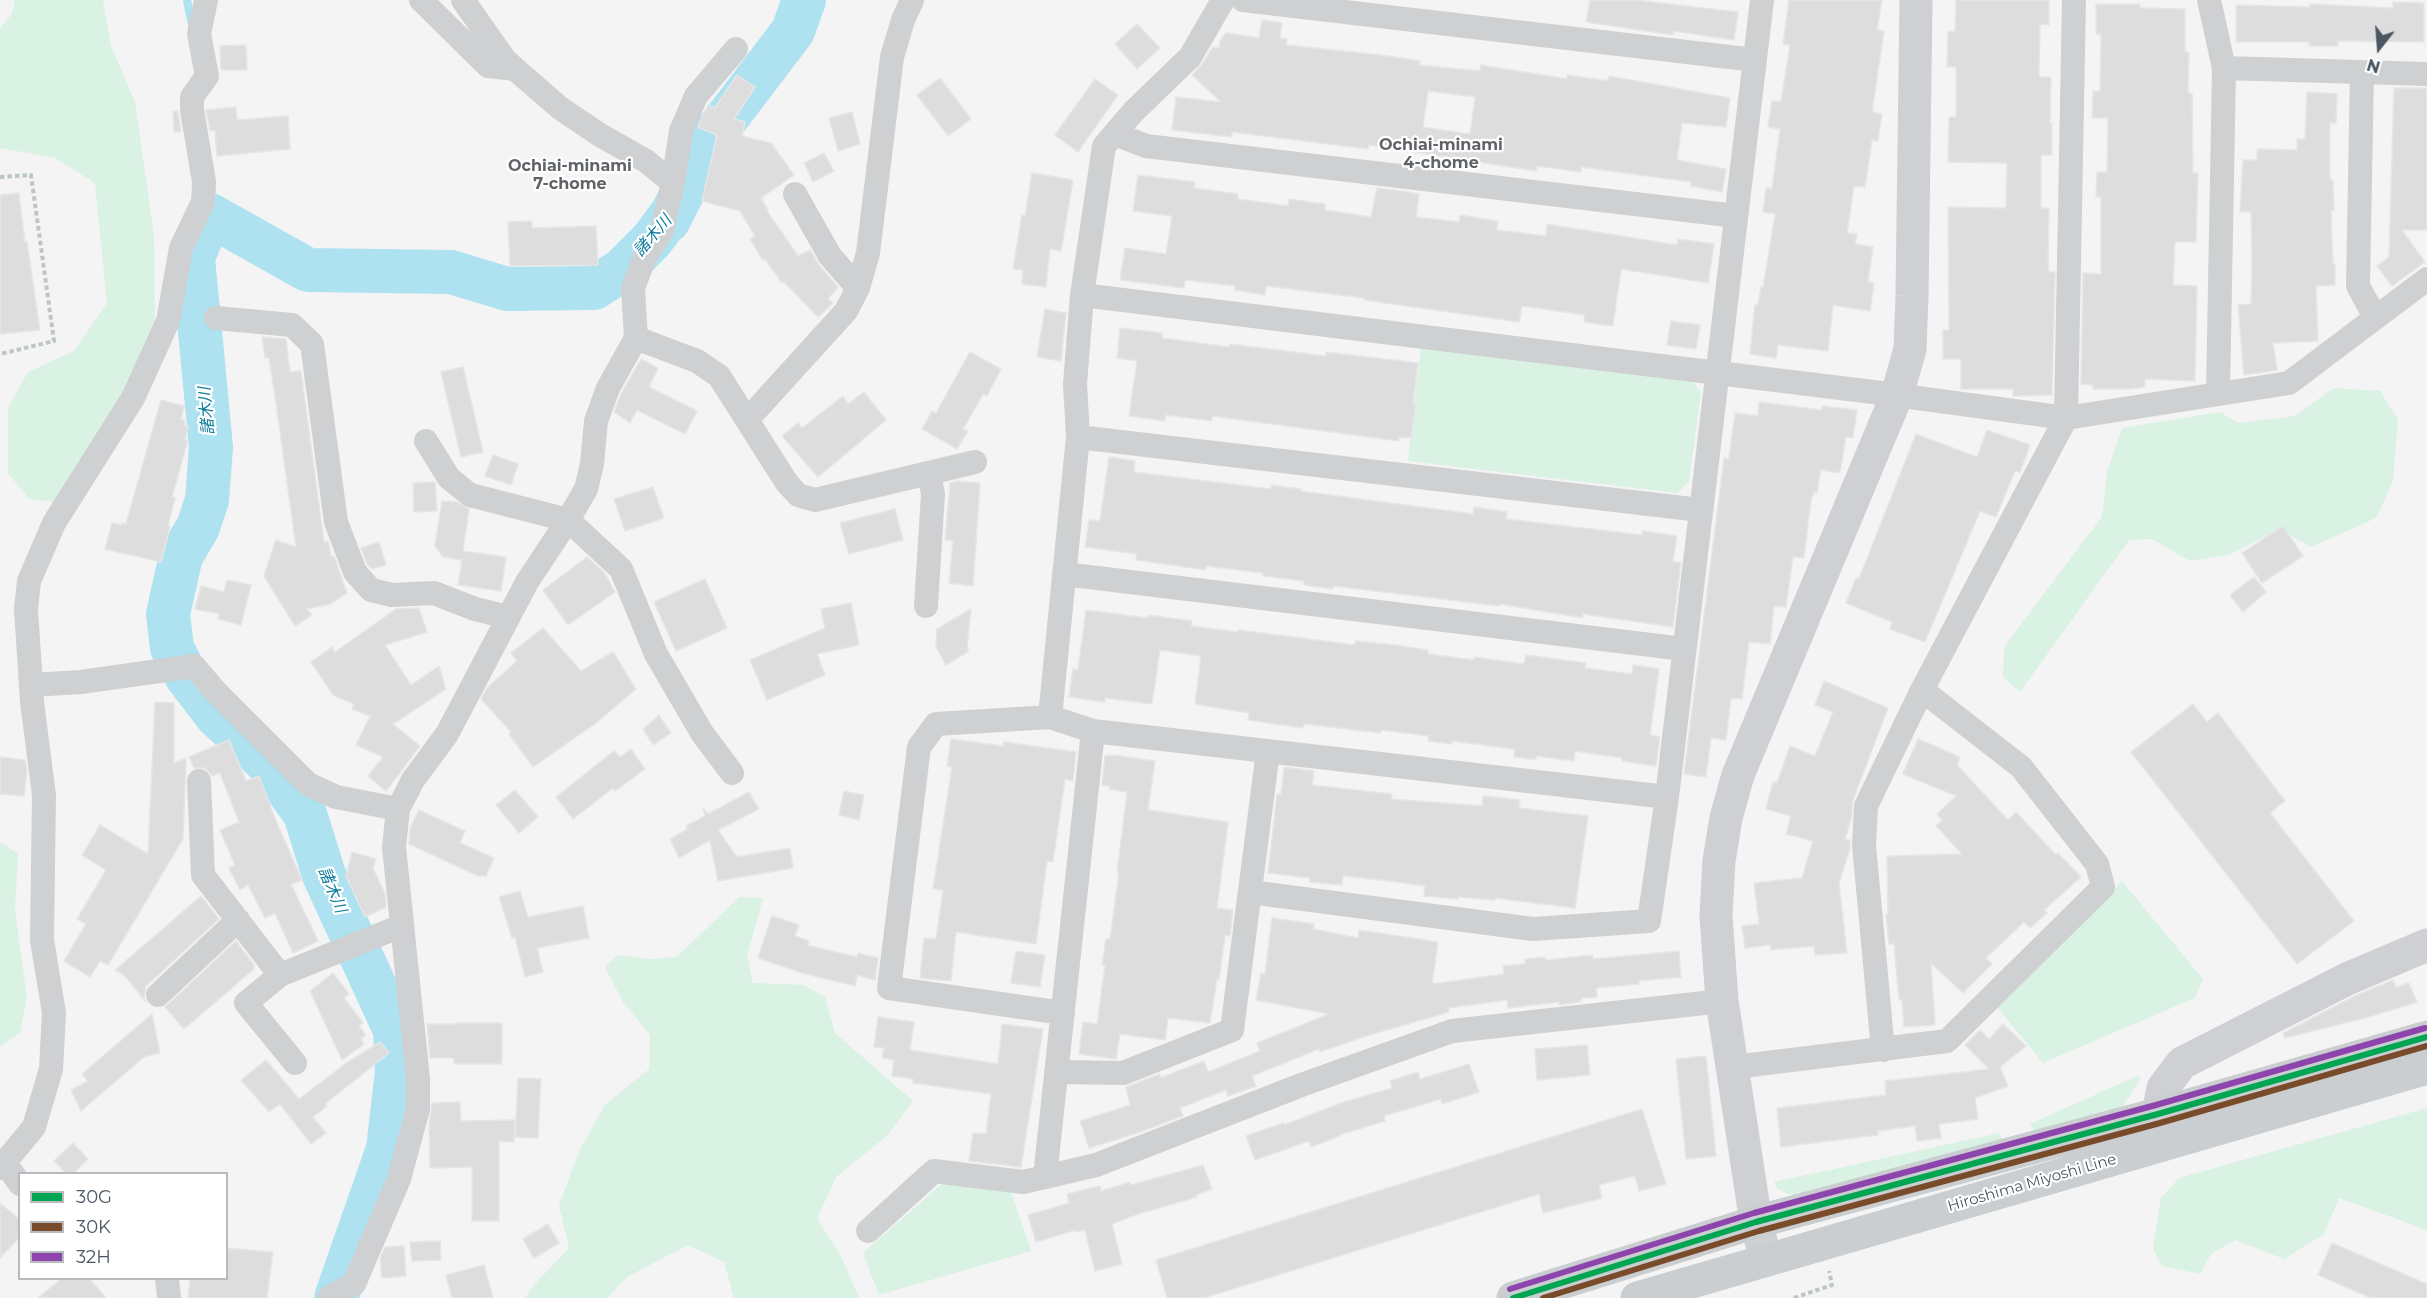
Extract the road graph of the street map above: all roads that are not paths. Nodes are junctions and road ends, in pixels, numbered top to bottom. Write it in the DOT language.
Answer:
graph roads {
  1 [pos="206,0"];
  2 [pos="421,0"];
  3 [pos="463,0"];
  4 [pos="912,0"];
  5 [pos="1223,0"];
  6 [pos="1243,0"];
  7 [pos="1762,0"];
  8 [pos="1916,0"];
  9 [pos="2074,0"];
  10 [pos="2209,0"];
  11 [pos="735,49"];
  12 [pos="1755,60"];
  13 [pos="2224,68"];
  14 [pos="514,69"];
  15 [pos="2362,73"];
  16 [pos="2427,74"];
  17 [pos="1115,134"];
  18 [pos="673,183"];
  19 [pos="795,194"];
  20 [pos="1736,216"];
  21 [pos="2427,279"];
  22 [pos="858,288"];
  23 [pos="1082,295"];
  24 [pos="2374,317"];
  25 [pos="216,318"];
  26 [pos="636,338"];
  27 [pos="1716,372"];
  28 [pos="2218,394"];
  29 [pos="1897,395"];
  30 [pos="2066,418"];
  31 [pos="747,420"];
  32 [pos="1078,437"];
  33 [pos="426,441"];
  34 [pos="975,462"];
  35 [pos="929,473"];
  36 [pos="1701,510"];
  37 [pos="568,520"];
  38 [pos="1064,574"];
  39 [pos="926,606"];
  40 [pos="508,617"];
  41 [pos="1684,649"];
  42 [pos="32,685"];
  43 [pos="1922,690"];
  44 [pos="1050,717"];
  45 [pos="1093,731"];
  46 [pos="1268,751"];
  47 [pos="732,773"];
  48 [pos="199,781"];
  49 [pos="1667,797"];
  50 [pos="398,809"];
  51 [pos="1250,892"];
  52 [pos="238,920"];
  53 [pos="401,926"];
  54 [pos="2427,945"];
  55 [pos="280,975"];
  56 [pos="158,995"];
  57 [pos="1722,1001"];
  58 [pos="1063,1013"];
  59 [pos="2427,1037"];
  60 [pos="1884,1050"];
  61 [pos="295,1063"];
  62 [pos="1734,1067"];
  63 [pos="2427,1068"];
  64 [pos="1056,1072"];
  65 [pos="2158,1114"];
  66 [pos="3,1165"];
  67 [pos="1045,1177"];
  68 [pos="18,1182"];
  69 [pos="1756,1222"];
  70 [pos="868,1231"];
  71 [pos="1767,1260"];
  72 [pos="167,1280"];
  73 [pos="338,1293"];
  74 [pos="169,1298"];
  75 [pos="1513,1298"];
  76 [pos="1637,1298"];
  1 -- 42 [label="street"];
  2 -- 14 [label="street"];
  3 -- 14 [label="street"];
  4 -- 22 [label="street"];
  5 -- 17 [label="street"];
  6 -- 12 [label="street"];
  7 -- 12 [label="street"];
  8 -- 29 [label="street"];
  9 -- 30 [label="street"];
  10 -- 13 [label="street"];
  11 -- 18 [label="street"];
  12 -- 20 [label="street"];
  13 -- 15 [label="street"];
  13 -- 28 [label="street"];
  14 -- 18 [label="street"];
  15 -- 16 [label="street"];
  15 -- 24 [label="street"];
  17 -- 20 [label="street"];
  17 -- 23 [label="street"];
  18 -- 26 [label="street"];
  19 -- 22 [label="street"];
  20 -- 27 [label="street"];
  21 -- 24 [label="street"];
  22 -- 31 [label="street"];
  23 -- 27 [label="street"];
  23 -- 32 [label="street"];
  24 -- 28 [label="street"];
  25 -- 40 [label="street"];
  26 -- 31 [label="street"];
  26 -- 37 [label="street"];
  27 -- 29 [label="street"];
  27 -- 36 [label="street"];
  28 -- 30 [label="street"];
  29 -- 30 [label="street"];
  29 -- 57 [label="street"];
  30 -- 43 [label="street"];
  31 -- 35 [label="street"];
  32 -- 36 [label="street"];
  32 -- 38 [label="street"];
  33 -- 37 [label="street"];
  34 -- 35 [label="street"];
  35 -- 39 [label="street"];
  36 -- 41 [label="street"];
  37 -- 40 [label="street"];
  37 -- 47 [label="street"];
  38 -- 41 [label="street"];
  38 -- 44 [label="street"];
  40 -- 50 [label="street"];
  41 -- 49 [label="street"];
  42 -- 50 [label="street"];
  42 -- 66 [label="street"];
  43 -- 60 [label="street"];
  43 -- 60 [label="street"];
  44 -- 45 [label="street"];
  44 -- 58 [label="street"];
  45 -- 46 [label="street"];
  45 -- 58 [label="street"];
  46 -- 49 [label="street"];
  46 -- 51 [label="street"];
  48 -- 52 [label="street"];
  49 -- 51 [label="street"];
  50 -- 53 [label="street"];
  51 -- 64 [label="street"];
  52 -- 55 [label="street"];
  52 -- 56 [label="street"];
  53 -- 55 [label="street"];
  53 -- 73 [label="street"];
  54 -- 65 [label="street"];
  55 -- 61 [label="street"];
  57 -- 62 [label="street"];
  57 -- 67 [label="street"];
  58 -- 64 [label="street"];
  59 -- 65 [label="main road"];
  60 -- 62 [label="street"];
  62 -- 69 [label="street"];
  63 -- 71 [label="main road, Hiroshima Miyoshi Line"];
  64 -- 67 [label="street"];
  65 -- 69 [label="main road"];
  66 -- 68 [label="street"];
  67 -- 70 [label="street"];
  69 -- 71 [label="street"];
  69 -- 75 [label="main road"];
  71 -- 76 [label="main road, Hiroshima Miyoshi Line"];
  72 -- 74 [label="street"];
}
